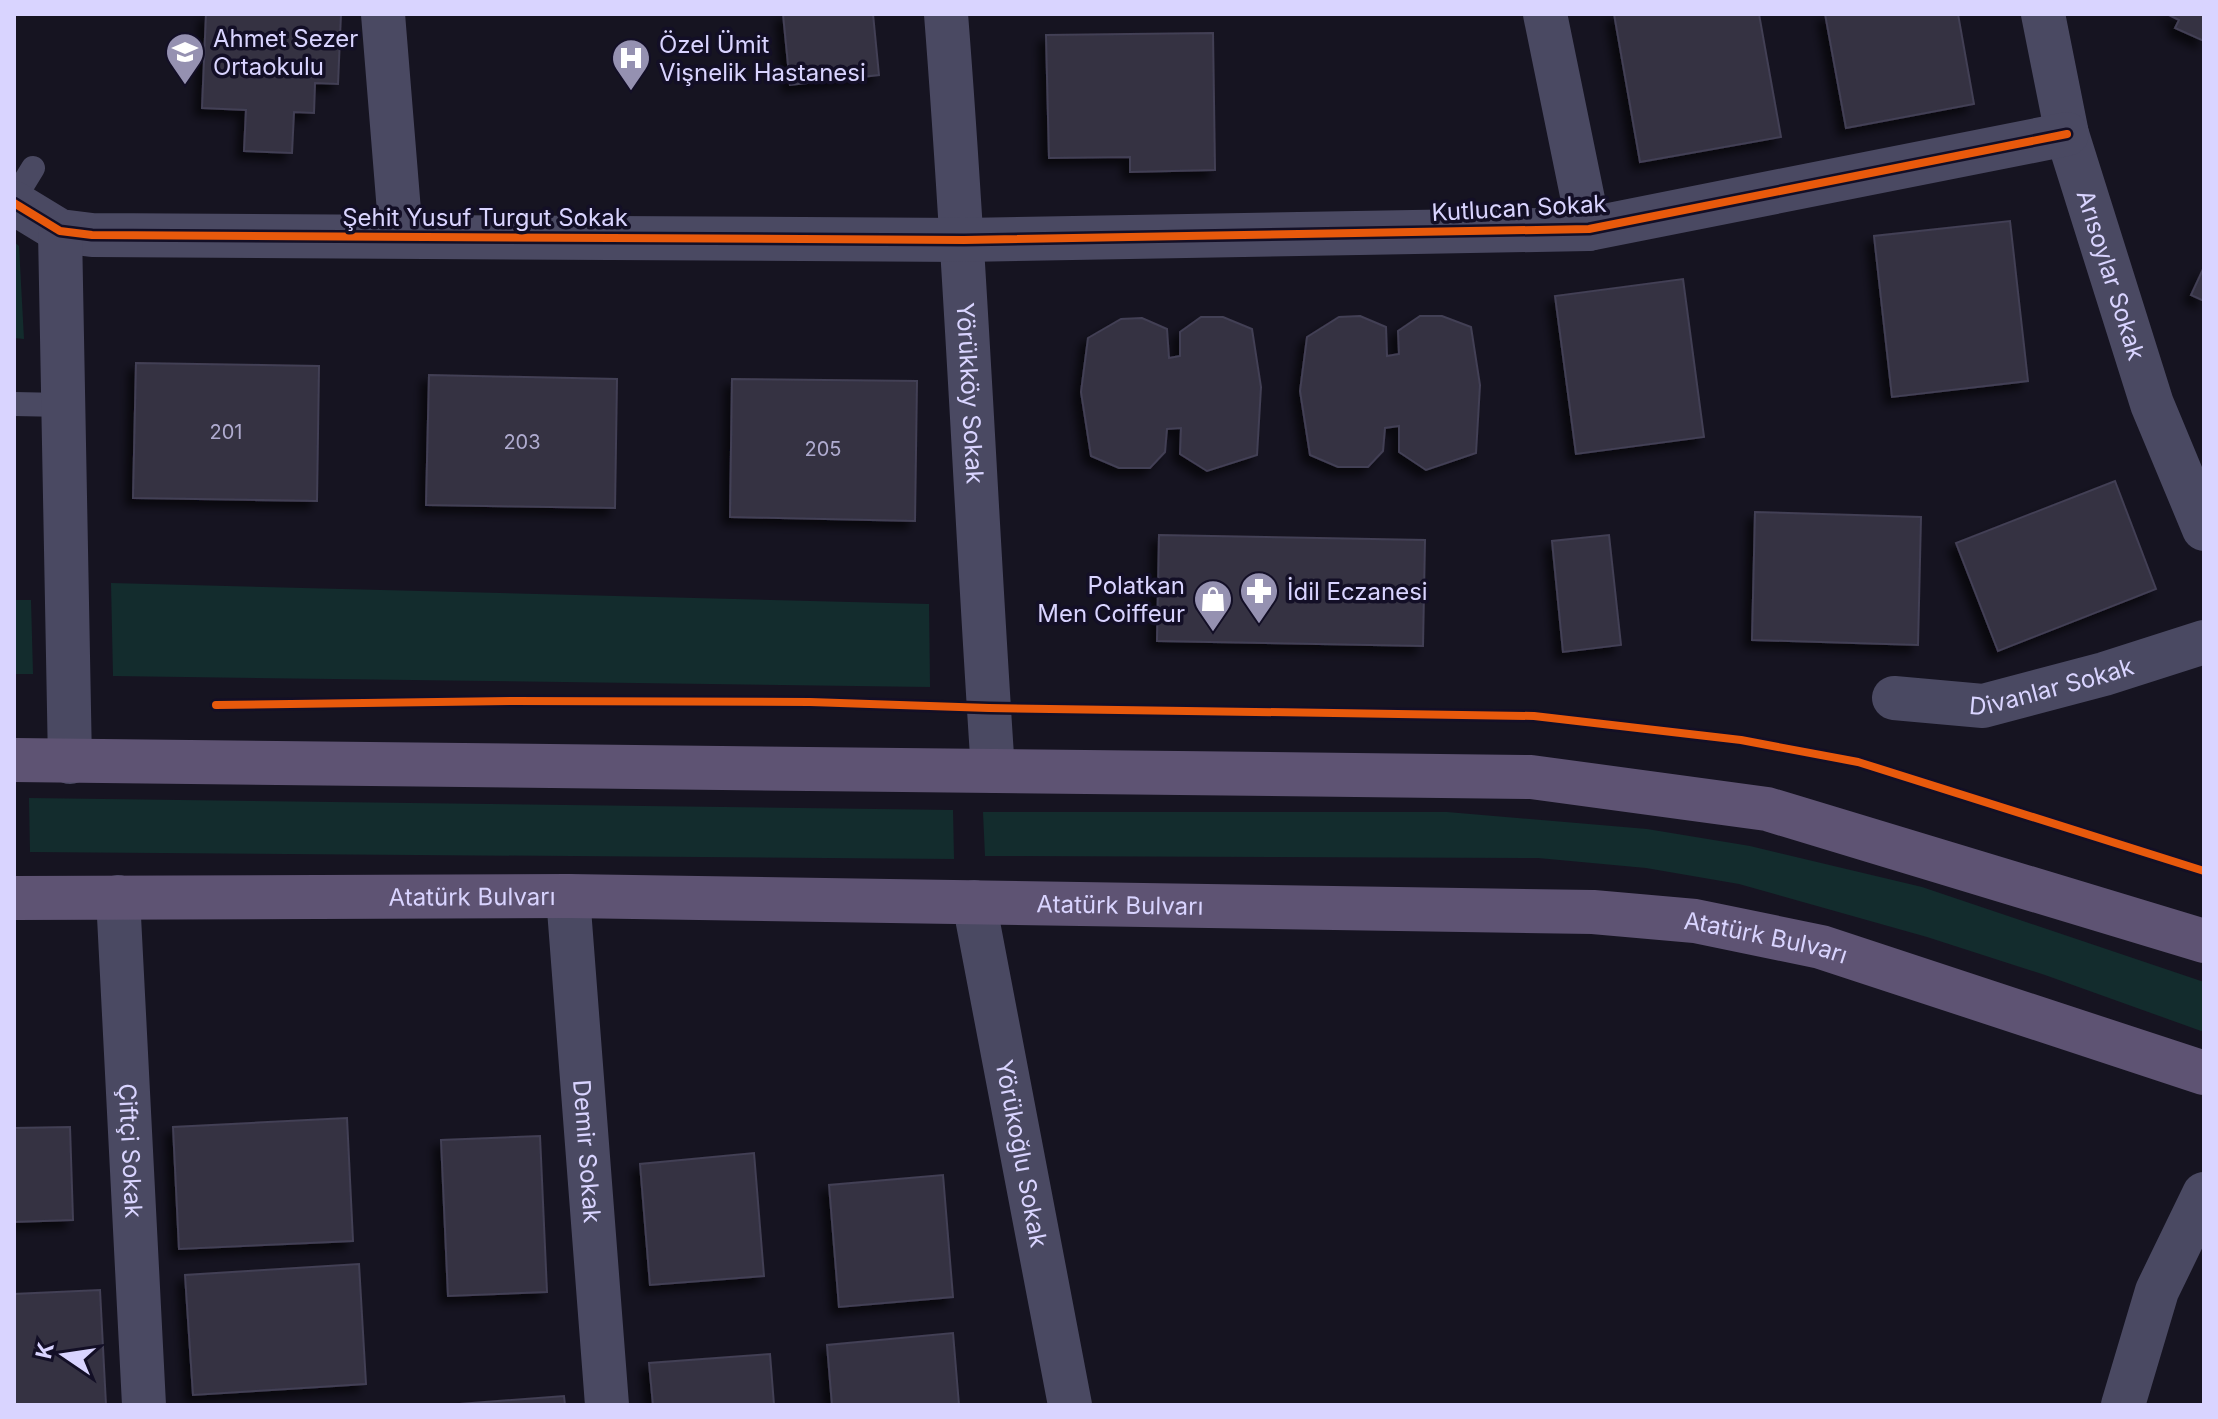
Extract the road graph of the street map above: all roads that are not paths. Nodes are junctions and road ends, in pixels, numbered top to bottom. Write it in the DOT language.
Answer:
graph roads {
  1 [pos="383,14"];
  2 [pos="946,14"];
  3 [pos="1545,14"];
  4 [pos="2043,14"];
  5 [pos="2067,134"];
  6 [pos="20,190"];
  7 [pos="1589,229"];
  8 [pos="60,231"];
  9 [pos="401,236"];
  10 [pos="964,240"];
  11 [pos="14,404"];
  12 [pos="63,405"];
  13 [pos="2204,529"];
  14 [pos="2204,642"];
  15 [pos="1894,698"];
  16 [pos="14,760"];
  17 [pos="70,762"];
  18 [pos="993,771"];
  19 [pos="568,896"];
  20 [pos="118,897"];
  21 [pos="14,898"];
  22 [pos="974,902"];
  23 [pos="2204,941"];
  24 [pos="2204,1073"];
  25 [pos="2204,1194"];
  26 [pos="144,1405"];
  27 [pos="607,1405"];
  28 [pos="1070,1405"];
  29 [pos="2123,1405"];
  1 -- 9 [label="street"];
  2 -- 10 [label="street, Yörükköy Sokak"];
  3 -- 7 [label="street"];
  4 -- 5 [label="street, Arısoylar Sokak"];
  5 -- 7 [label="street, Kutlucan Sokak"];
  5 -- 13 [label="street, Arısoylar Sokak"];
  6 -- 8 [label="street, Şehit Yusuf Turgut Sokak"];
  7 -- 10 [label="street, Kutlucan Sokak"];
  8 -- 9 [label="street, Şehit Yusuf Turgut Sokak"];
  8 -- 12 [label="street"];
  9 -- 10 [label="street, Şehit Yusuf Turgut Sokak"];
  10 -- 18 [label="street, Yörükköy Sokak"];
  11 -- 12 [label="lane"];
  12 -- 17 [label="street"];
  14 -- 15 [label="street, Divanlar Sokak"];
  16 -- 17 [label="main road"];
  17 -- 18 [label="main road"];
  18 -- 23 [label="main road"];
  19 -- 20 [label="main road, Atatürk Bulvarı"];
  19 -- 22 [label="main road, Atatürk Bulvarı"];
  19 -- 27 [label="street, Demir Sokak"];
  20 -- 21 [label="main road, Atatürk Bulvarı"];
  20 -- 26 [label="street, Çiftçi Sokak"];
  22 -- 24 [label="main road, Atatürk Bulvarı"];
  22 -- 28 [label="street, Yörükoğlu Sokak"];
  25 -- 29 [label="street"];
}
